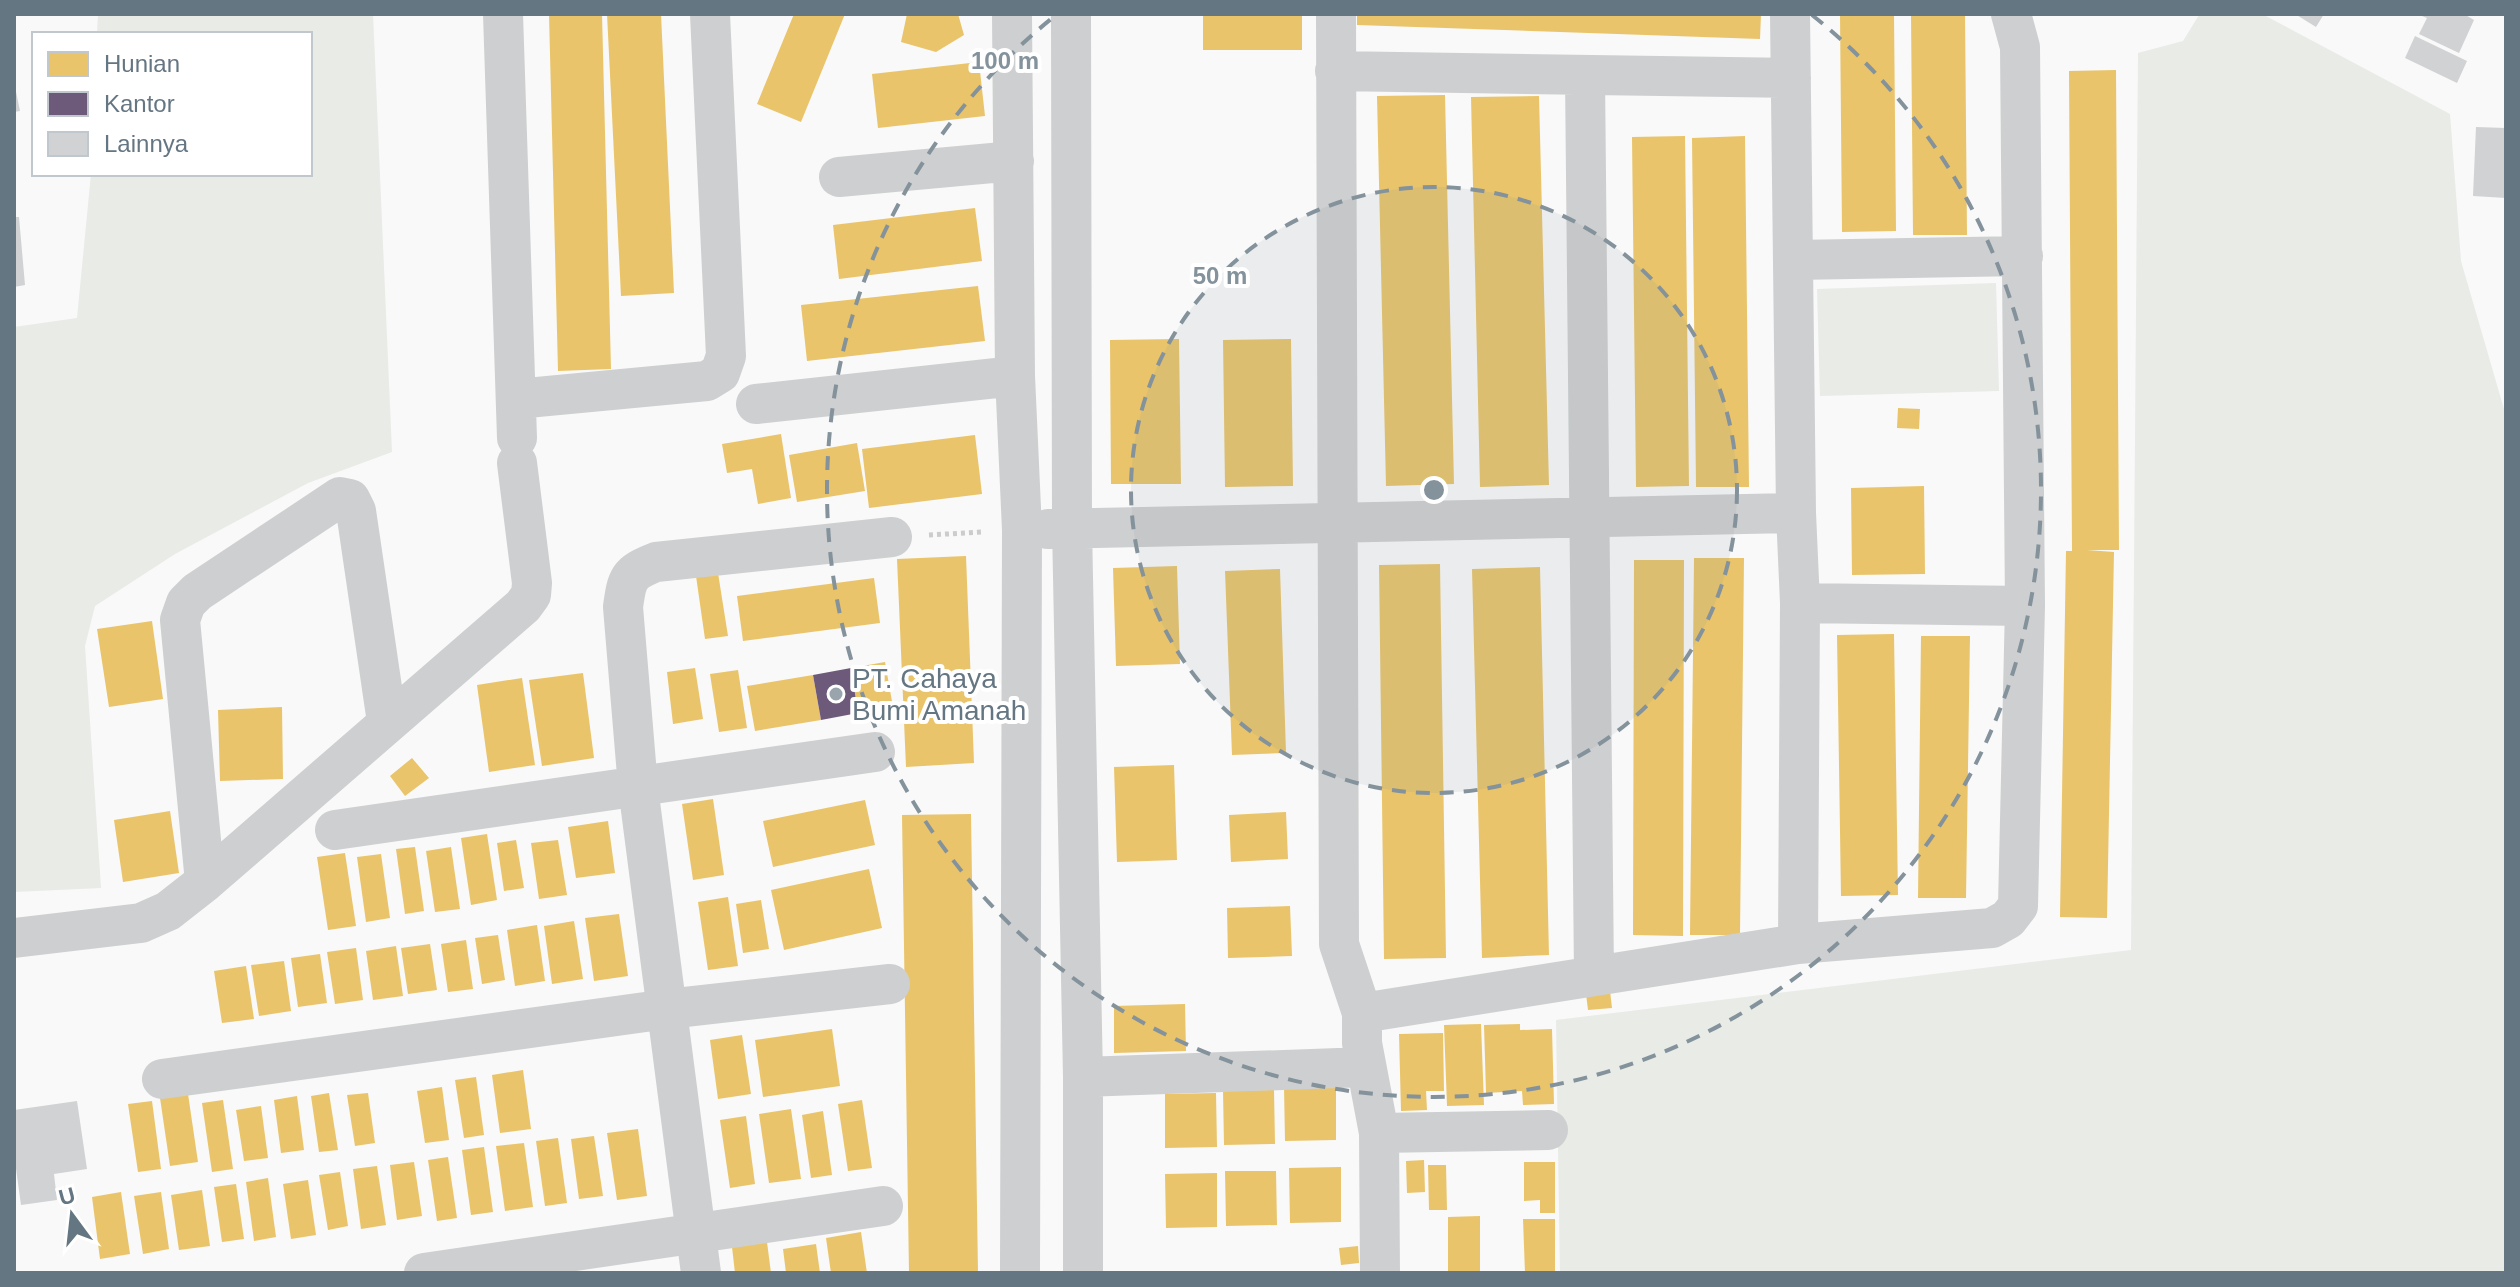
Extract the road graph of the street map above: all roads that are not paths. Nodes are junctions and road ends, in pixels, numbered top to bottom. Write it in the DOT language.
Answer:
graph roads {
  1 [pos="503,14"];
  2 [pos="710,14"];
  3 [pos="732,14"];
  4 [pos="1012,14"];
  5 [pos="1071,14"];
  6 [pos="1336,14"];
  7 [pos="1790,14"];
  8 [pos="2011,14"];
  9 [pos="712,57"];
  10 [pos="1335,71"];
  11 [pos="1585,76"];
  12 [pos="1791,78"];
  13 [pos="1014,161"];
  14 [pos="839,177"];
  15 [pos="2023,256"];
  16 [pos="1794,260"];
  17 [pos="1015,376"];
  18 [pos="516,399"];
  19 [pos="756,404"];
  20 [pos="1796,513"];
  21 [pos="1589,518"];
  22 [pos="1339,525"];
  23 [pos="1072,527"];
  24 [pos="1022,530"];
  25 [pos="892,537"];
  26 [pos="1800,603"];
  27 [pos="2025,606"];
  28 [pos="387,722"];
  29 [pos="875,752"];
  30 [pos="638,787"];
  31 [pos="335,830"];
  32 [pos="205,882"];
  33 [pos="14,938"];
  34 [pos="1798,944"];
  35 [pos="1594,976"];
  36 [pos="890,984"];
  37 [pos="667,1009"];
  38 [pos="1362,1013"];
  39 [pos="1366,1067"];
  40 [pos="1083,1077"];
  41 [pos="162,1079"];
  42 [pos="1548,1130"];
  43 [pos="1379,1133"];
  44 [pos="883,1206"];
  45 [pos="699,1254"];
  46 [pos="548,1264"];
  47 [pos="424,1273"];
  48 [pos="1020,1273"];
  49 [pos="1083,1273"];
  50 [pos="1380,1273"];
  1 -- 18 [label="street"];
  2 -- 9 [label="street"];
  3 -- 9 [label="street"];
  4 -- 13 [label="street"];
  5 -- 23 [label="street"];
  6 -- 10 [label="street"];
  7 -- 12 [label="street"];
  8 -- 15 [label="street"];
  9 -- 18 [label="street"];
  10 -- 11 [label="street"];
  10 -- 22 [label="street"];
  11 -- 12 [label="street"];
  11 -- 21 [label="street"];
  12 -- 16 [label="street"];
  13 -- 14 [label="street"];
  13 -- 17 [label="street"];
  15 -- 16 [label="street"];
  15 -- 27 [label="street"];
  16 -- 20 [label="street"];
  17 -- 19 [label="street"];
  17 -- 24 [label="street"];
  18 -- 28 [label="street"];
  20 -- 21 [label="street"];
  20 -- 26 [label="street"];
  21 -- 22 [label="street"];
  21 -- 35 [label="street"];
  22 -- 23 [label="street"];
  22 -- 38 [label="street"];
  23 -- 24 [label="street"];
  23 -- 40 [label="street"];
  24 -- 48 [label="street"];
  25 -- 30 [label="street"];
  26 -- 27 [label="street"];
  26 -- 34 [label="street"];
  27 -- 34 [label="street"];
  28 -- 32 [label="street"];
  28 -- 32 [label="street"];
  29 -- 30 [label="street"];
  30 -- 31 [label="street"];
  30 -- 37 [label="street"];
  32 -- 33 [label="street"];
  34 -- 35 [label="street"];
  35 -- 38 [label="street"];
  36 -- 37 [label="street"];
  37 -- 41 [label="street"];
  37 -- 45 [label="street"];
  38 -- 39 [label="street"];
  39 -- 40 [label="street"];
  39 -- 43 [label="street"];
  40 -- 49 [label="street"];
  42 -- 43 [label="street"];
  43 -- 50 [label="street"];
  44 -- 45 [label="street"];
  45 -- 46 [label="street"];
  46 -- 47 [label="street"];
}
